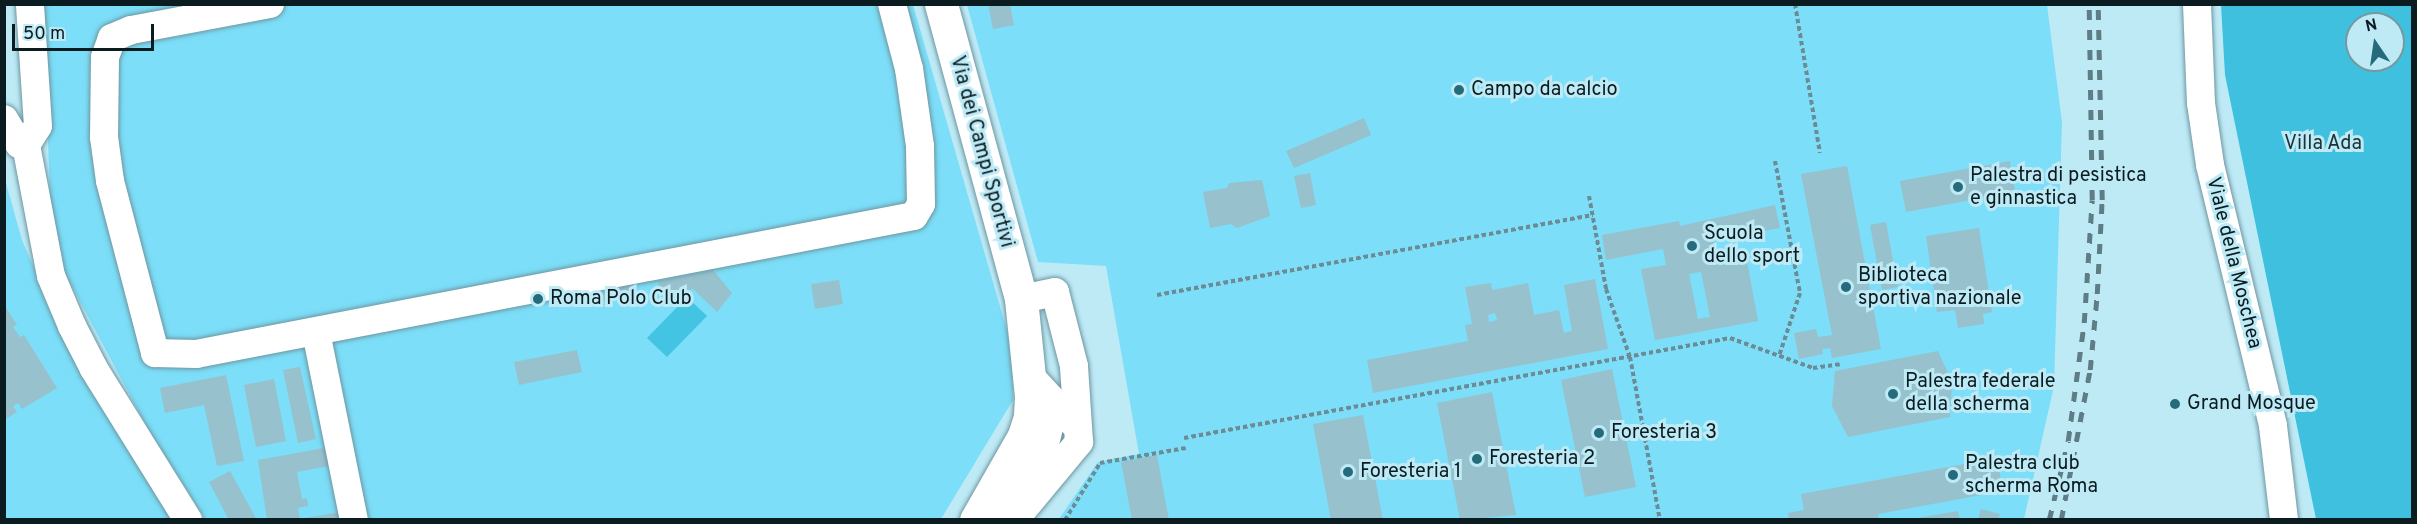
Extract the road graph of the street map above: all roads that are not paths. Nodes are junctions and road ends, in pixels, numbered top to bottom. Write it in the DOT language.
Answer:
graph roads {
  1 [pos="30,4"];
  2 [pos="270,4"];
  3 [pos="892,4"];
  4 [pos="941,4"];
  5 [pos="2198,4"];
  6 [pos="4,119"];
  7 [pos="26,145"];
  8 [pos="1021,299"];
  9 [pos="316,332"];
  10 [pos="1059,402"];
  11 [pos="188,519"];
  12 [pos="354,519"];
  13 [pos="976,519"];
  14 [pos="1007,519"];
  15 [pos="1015,519"];
  16 [pos="2284,519"];
  1 -- 7 [label="street"];
  2 -- 9 [label="street"];
  3 -- 9 [label="street"];
  4 -- 8 [label="main road, Via dei Campi Sportivi"];
  5 -- 16 [label="street, Viale della Moschea"];
  6 -- 7 [label="street"];
  7 -- 11 [label="street"];
  8 -- 10 [label="main road, Via dei Campi Sportivi"];
  8 -- 10 [label="street"];
  9 -- 12 [label="street"];
  10 -- 13 [label="main road, Via dei Campi Sportivi"];
  10 -- 14 [label="main road, Via dei Campi Sportivi"];
  10 -- 15 [label="street"];
}
